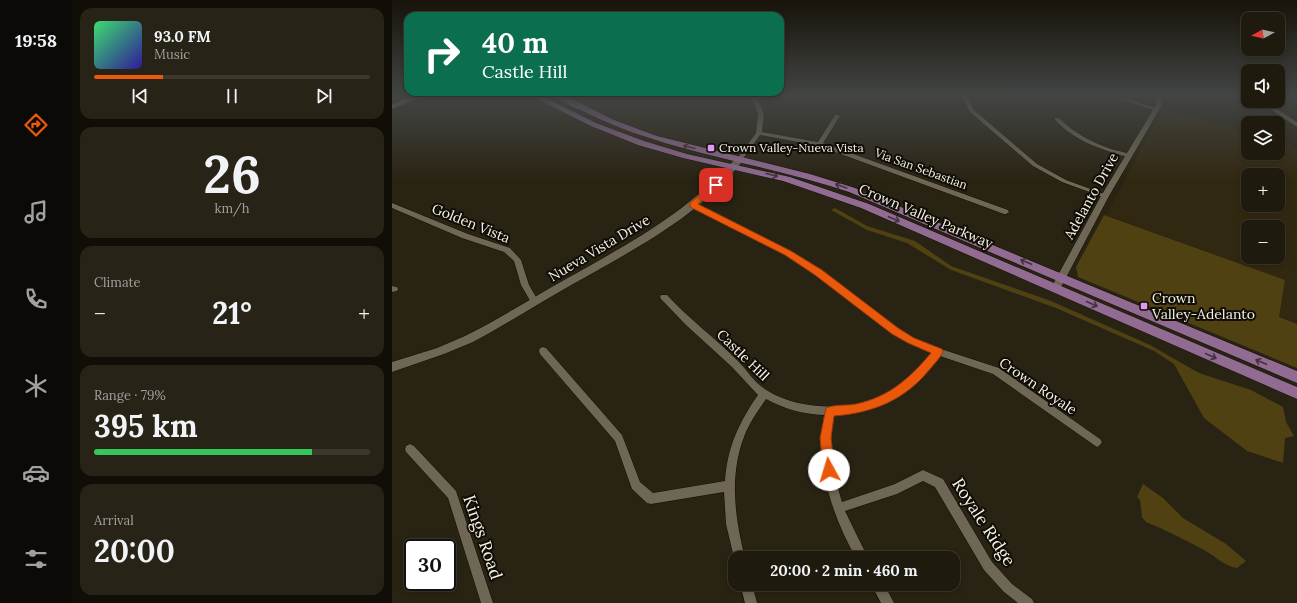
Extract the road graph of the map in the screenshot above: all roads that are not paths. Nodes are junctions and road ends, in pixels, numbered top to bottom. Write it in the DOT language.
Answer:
graph roads {
  1 [pos="591,123"];
  2 [pos="615,123"];
  3 [pos="760,123"];
  4 [pos="833,123"];
  5 [pos="986,123"];
  6 [pos="1061,123"];
  7 [pos="1148,123"];
  8 [pos="758,133"];
  9 [pos="820,144"];
  10 [pos="1129,156"];
  11 [pos="737,163"];
  12 [pos="1105,196"];
  13 [pos="392,205"];
  14 [pos="692,205"];
  15 [pos="1006,212"];
  16 [pos="1059,283"];
  17 [pos="664,297"];
  18 [pos="535,302"];
  19 [pos="543,351"];
  20 [pos="938,352"];
  21 [pos="392,367"];
  22 [pos="1297,377"];
  23 [pos="1297,393"];
  24 [pos="764,394"];
  25 [pos="829,411"];
  26 [pos="1097,442"];
  27 [pos="410,449"];
  28 [pos="728,486"];
  29 [pos="839,508"];
  30 [pos="737,551"];
  31 [pos="859,551"];
  32 [pos="748,591"];
  33 [pos="881,591"];
  34 [pos="487,603"];
  35 [pos="751,603"];
  36 [pos="888,603"];
  37 [pos="1028,603"];
  1 -- 11 [label="main road, Crown Valley Parkway"];
  11 -- 2 [label="main road, Crown Valley Parkway, one-way"];
  3 -- 8 [label="street, Nueva Vista Drive"];
  4 -- 9 [label="street"];
  5 -- 12 [label="street"];
  6 -- 10 [label="street"];
  7 -- 10 [label="street, Adelanto Drive"];
  8 -- 9 [label="street, Via San Sebastian"];
  8 -- 11 [label="street, Nueva Vista Drive"];
  9 -- 15 [label="street, Via San Sebastian"];
  10 -- 12 [label="street, Adelanto Drive"];
  11 -- 14 [label="street, Nueva Vista Drive"];
  11 -- 16 [label="main road, Crown Valley Parkway"];
  12 -- 16 [label="street, Adelanto Drive"];
  13 -- 18 [label="street, Golden Vista"];
  14 -- 18 [label="street, Nueva Vista Drive"];
  14 -- 20 [label="street, Crown Royale"];
  22 -- 16 [label="main road, Crown Valley Parkway, one-way"];
  16 -- 23 [label="main road, Crown Valley Parkway, one-way"];
  17 -- 24 [label="street, Castle Hill"];
  18 -- 21 [label="street, Nueva Vista Drive"];
  19 -- 28 [label="street"];
  20 -- 25 [label="street, Castle Hill"];
  20 -- 26 [label="street, Crown Royale"];
  24 -- 25 [label="street, Castle Hill"];
  24 -- 28 [label="street"];
  25 -- 29 [label="street"];
  27 -- 34 [label="street, Kings Road"];
  28 -- 30 [label="street"];
  29 -- 31 [label="street"];
  29 -- 37 [label="street, Royale Ridge"];
  32 -- 35 [label="street"];
  33 -- 36 [label="street"];
}
